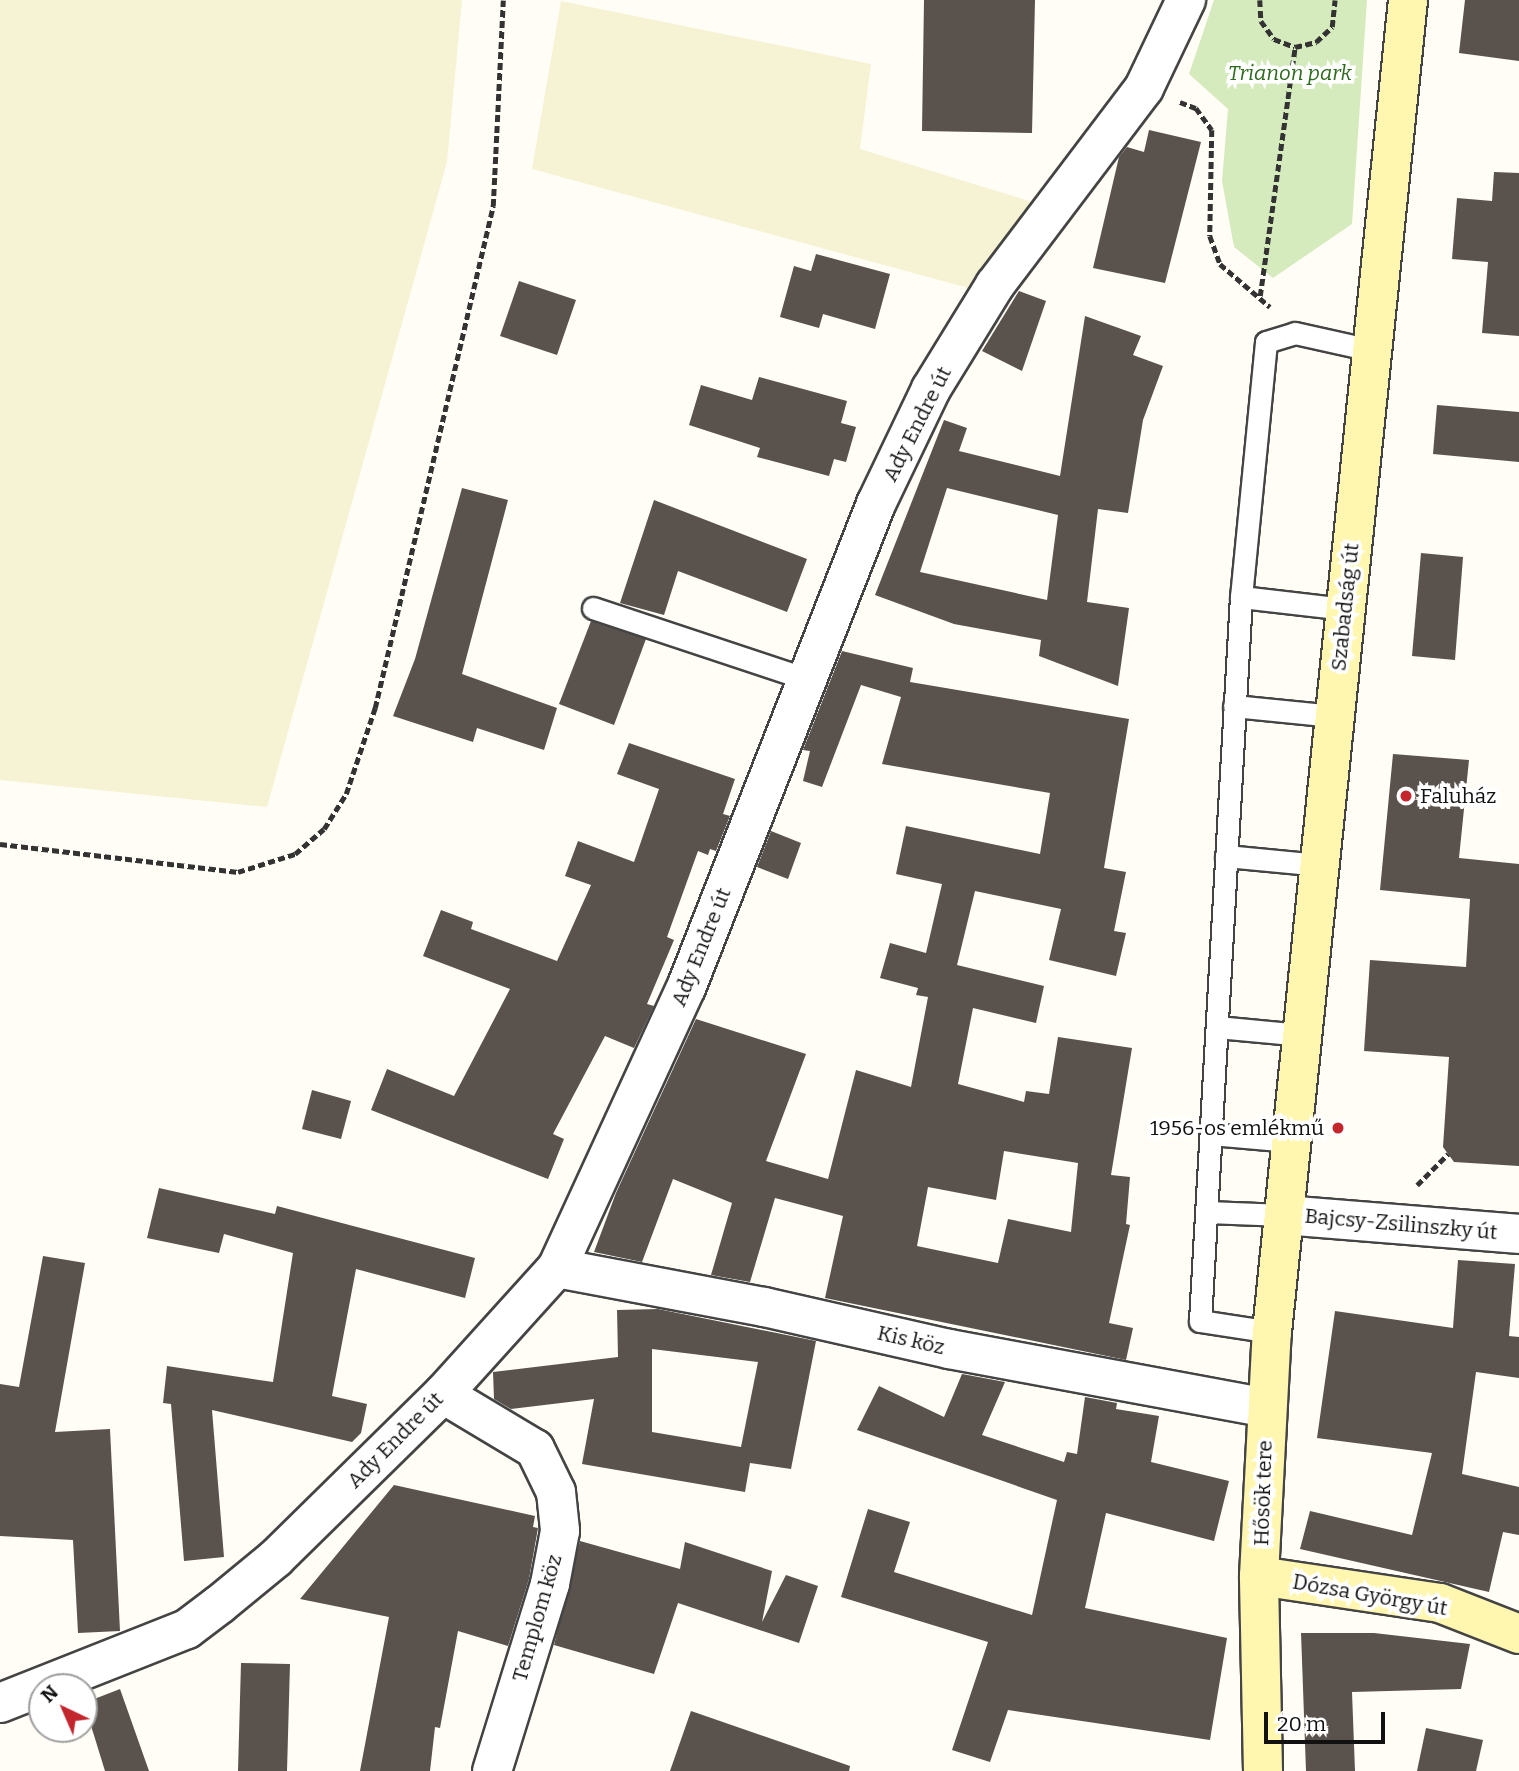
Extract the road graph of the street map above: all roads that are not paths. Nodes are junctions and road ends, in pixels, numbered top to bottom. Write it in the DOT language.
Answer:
graph roads {
  1 [pos="1186,0"];
  2 [pos="1408,0"];
  3 [pos="1371,350"];
  4 [pos="1241,597"];
  5 [pos="593,608"];
  6 [pos="1344,609"];
  7 [pos="807,678"];
  8 [pos="1234,706"];
  9 [pos="1334,716"];
  10 [pos="1226,856"];
  11 [pos="1319,865"];
  12 [pos="1217,1027"];
  13 [pos="1301,1035"];
  14 [pos="1211,1134"];
  15 [pos="1291,1141"];
  16 [pos="1207,1212"];
  17 [pos="1284,1215"];
  18 [pos="1519,1234"];
  19 [pos="557,1268"];
  20 [pos="1272,1332"];
  21 [pos="443,1394"];
  22 [pos="1266,1408"];
  23 [pos="1259,1576"];
  24 [pos="1519,1634"];
  25 [pos="0,1703"];
  26 [pos="492,1771"];
  27 [pos="1263,1771"];
  1 -- 7 [label="street, Ady Endre út"];
  2 -- 3 [label="main road, Szabadság út"];
  3 -- 4 [label="lane"];
  3 -- 6 [label="main road, Szabadság út"];
  4 -- 6 [label="lane"];
  4 -- 8 [label="lane"];
  5 -- 7 [label="lane"];
  6 -- 9 [label="main road, Szabadság út"];
  7 -- 19 [label="street, Ady Endre út"];
  8 -- 9 [label="lane"];
  8 -- 10 [label="lane"];
  9 -- 11 [label="main road, Szabadság út"];
  10 -- 11 [label="lane"];
  10 -- 12 [label="lane"];
  11 -- 13 [label="main road, Szabadság út"];
  12 -- 13 [label="lane"];
  12 -- 14 [label="lane"];
  13 -- 15 [label="main road, Szabadság út"];
  14 -- 15 [label="lane"];
  14 -- 16 [label="lane"];
  15 -- 17 [label="main road, Szabadság út"];
  16 -- 17 [label="lane"];
  16 -- 20 [label="lane"];
  17 -- 18 [label="street, Bajcsy-Zsilinszky út"];
  17 -- 20 [label="main road, Hősök tere"];
  19 -- 21 [label="street, Ady Endre út"];
  19 -- 22 [label="street, Kis köz"];
  20 -- 22 [label="main road, Hősök tere"];
  21 -- 25 [label="street, Ady Endre út"];
  21 -- 26 [label="street, Templom köz"];
  22 -- 23 [label="main road, Hősök tere"];
  23 -- 24 [label="main road, Dózsa György út"];
  23 -- 27 [label="main road, Hősök tere"];
}
